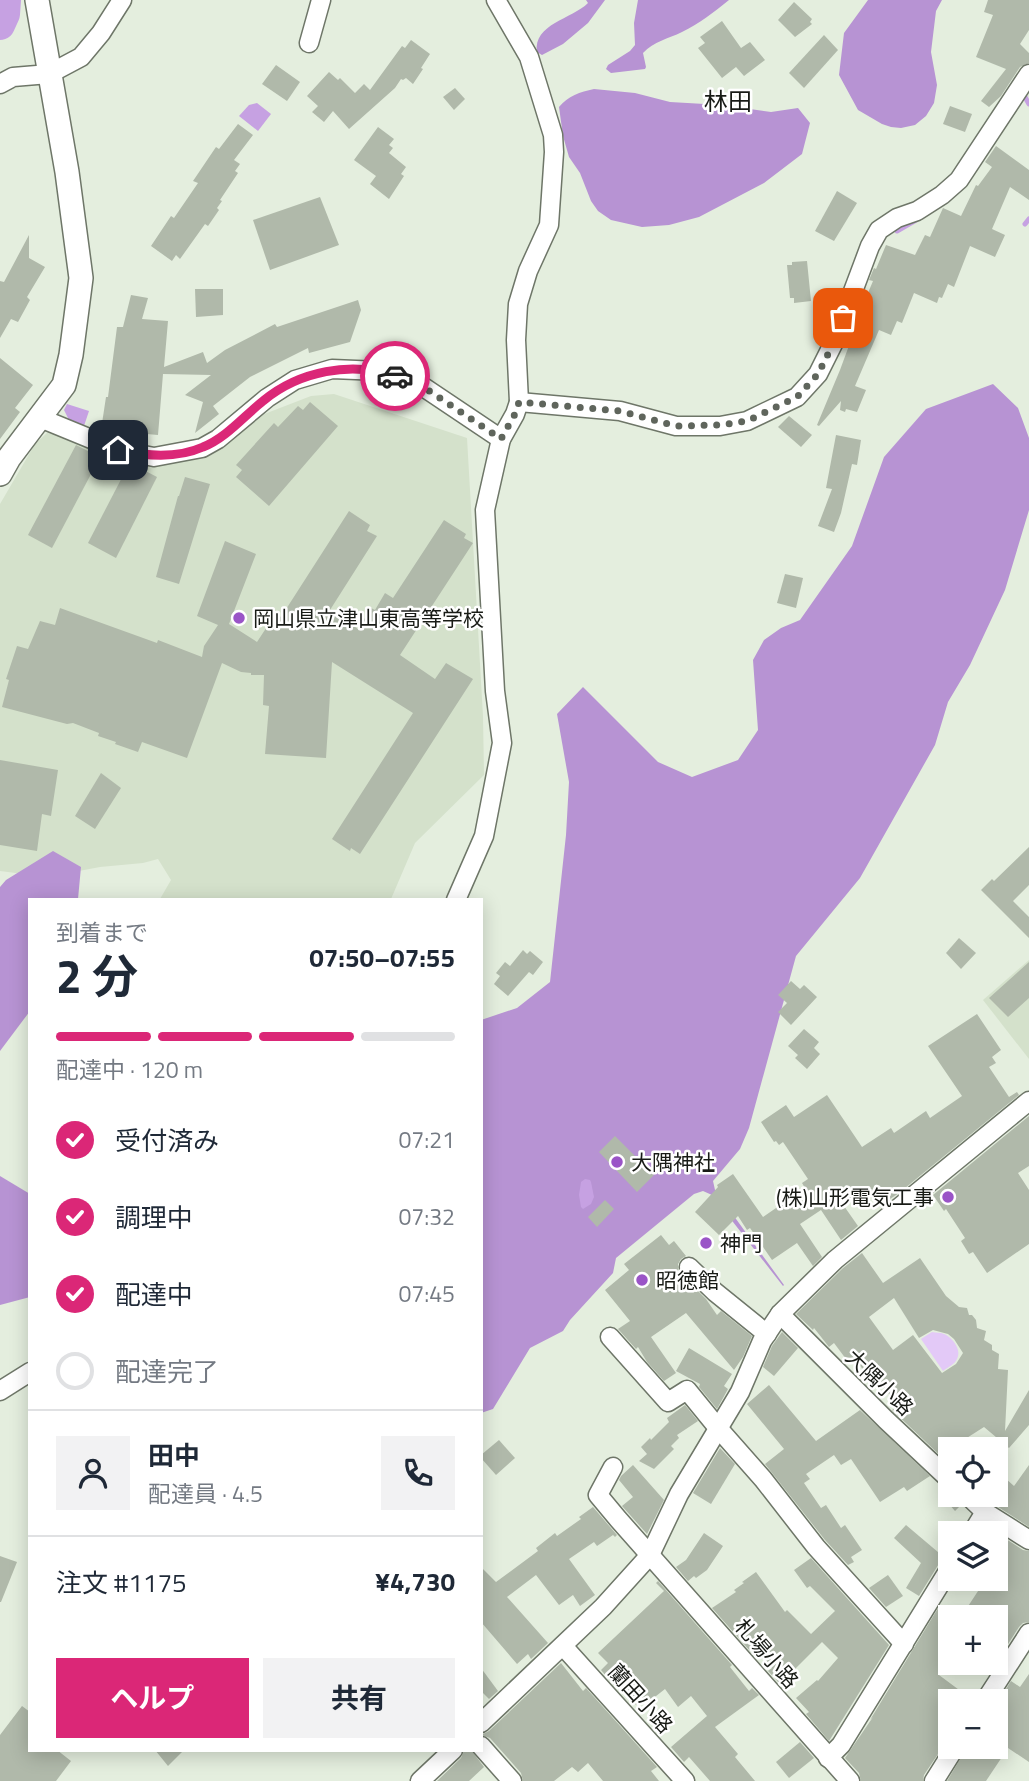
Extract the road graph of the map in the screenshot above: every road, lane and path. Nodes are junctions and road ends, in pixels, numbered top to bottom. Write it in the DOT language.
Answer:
graph roads {
  1 [pos="37,0"];
  2 [pos="122,0"];
  3 [pos="321,0"];
  4 [pos="496,0"];
  5 [pos="309,43"];
  6 [pos="49,74"];
  7 [pos="1029,74"];
  8 [pos="0,84"];
  9 [pos="519,402"];
  10 [pos="40,418"];
  11 [pos="501,439"];
  12 [pos="0,474"];
  13 [pos="457,898"];
  14 [pos="1029,1101"];
  15 [pos="689,1267"];
  16 [pos="780,1314"];
  17 [pos="767,1334"];
  18 [pos="610,1337"];
  19 [pos="28,1372"];
  20 [pos="0,1391"];
  21 [pos="718,1428"];
  22 [pos="613,1467"];
  23 [pos="938,1469"];
  24 [pos="980,1507"];
  25 [pos="985,1512"];
  26 [pos="979,1521"];
  27 [pos="1029,1540"];
  28 [pos="650,1555"];
  29 [pos="938,1588"];
  30 [pos="1029,1633"];
  31 [pos="904,1644"];
  32 [pos="563,1646"];
  33 [pos="993,1689"];
  34 [pos="483,1722"];
  35 [pos="483,1748"];
  36 [pos="451,1752"];
  37 [pos="828,1758"];
  38 [pos="948,1759"];
  39 [pos="420,1781"];
  40 [pos="512,1781"];
  41 [pos="685,1781"];
  42 [pos="850,1781"];
  43 [pos="934,1781"];
  1 -- 6 [label="street"];
  2 -- 6 [label="street"];
  3 -- 5 [label="street"];
  4 -- 9 [label="street"];
  6 -- 8 [label="street"];
  6 -- 10 [label="street"];
  7 -- 9 [label="street"];
  9 -- 11 [label="street"];
  10 -- 11 [label="street"];
  10 -- 12 [label="street"];
  11 -- 13 [label="street"];
  14 -- 16 [label="street"];
  15 -- 17 [label="street"];
  16 -- 17 [label="street"];
  16 -- 23 [label="street, 大隅小路"];
  17 -- 21 [label="street"];
  18 -- 21 [label="street"];
  19 -- 20 [label="street"];
  21 -- 28 [label="street"];
  21 -- 31 [label="street"];
  22 -- 28 [label="street, 札場小路"];
  24 -- 25 [label="street"];
  25 -- 26 [label="street"];
  25 -- 27 [label="street"];
  28 -- 32 [label="street"];
  28 -- 37 [label="street, 札場小路"];
  29 -- 31 [label="street"];
  30 -- 33 [label="street"];
  31 -- 37 [label="street"];
  32 -- 34 [label="street"];
  32 -- 41 [label="street, 蘭田小路"];
  35 -- 40 [label="street"];
  36 -- 39 [label="street"];
  37 -- 42 [label="street, 札場小路"];
  38 -- 43 [label="street"];
}
